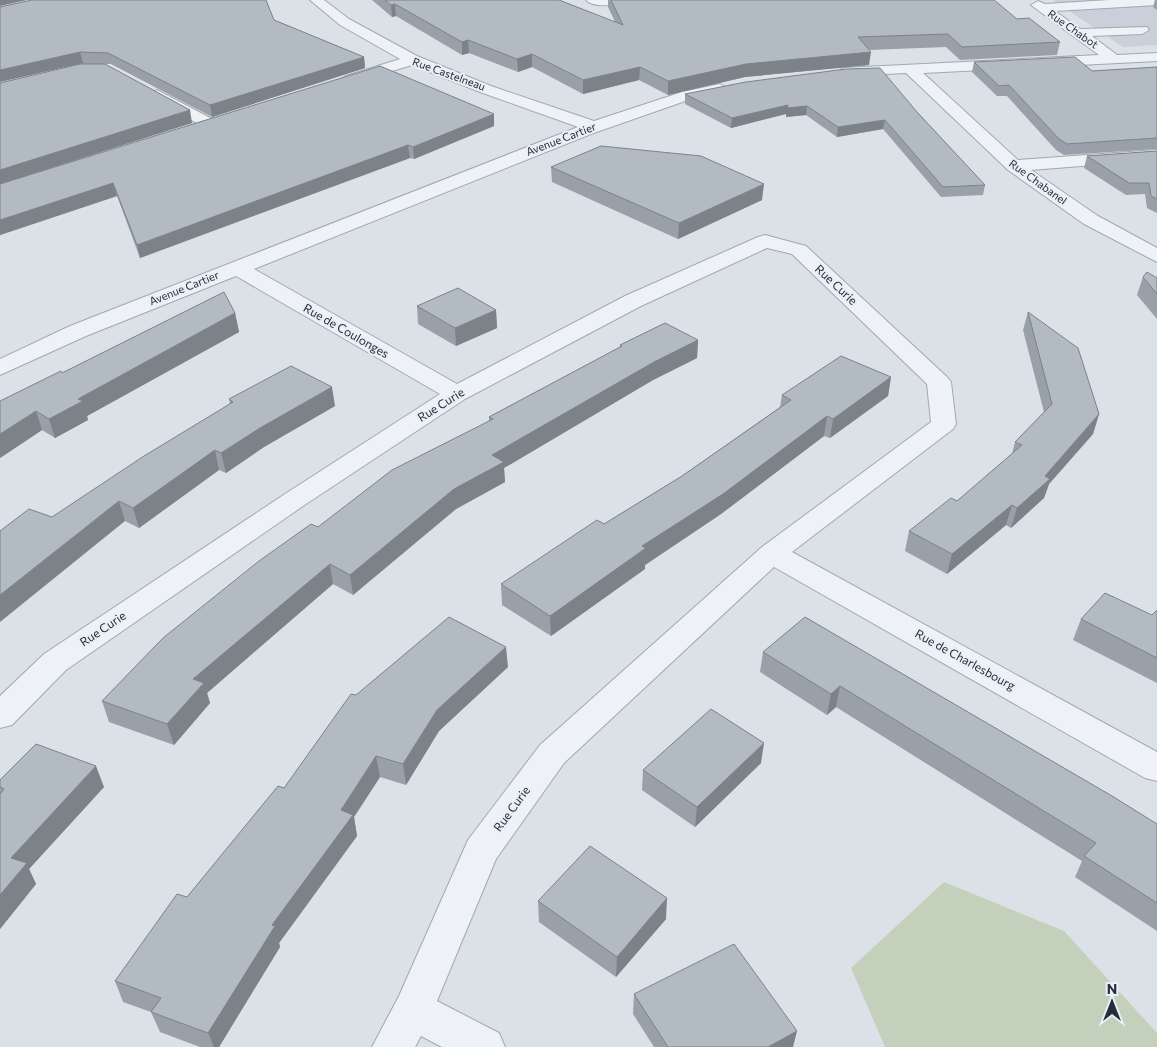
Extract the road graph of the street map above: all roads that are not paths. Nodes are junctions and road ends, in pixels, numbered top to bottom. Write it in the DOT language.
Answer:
graph roads {
  1 [pos="316,0"];
  2 [pos="592,0"];
  3 [pos="616,0"];
  4 [pos="1157,1"];
  5 [pos="1036,4"];
  6 [pos="1104,5"];
  7 [pos="1142,30"];
  8 [pos="1077,33"];
  9 [pos="1157,35"];
  10 [pos="1157,57"];
  11 [pos="1114,59"];
  12 [pos="411,60"];
  13 [pos="910,68"];
  14 [pos="828,73"];
  15 [pos="338,84"];
  16 [pos="735,86"];
  17 [pos="144,88"];
  18 [pos="228,118"];
  19 [pos="210,124"];
  20 [pos="594,126"];
  21 [pos="192,130"];
  22 [pos="1157,155"];
  23 [pos="1014,166"];
  24 [pos="1157,256"];
  25 [pos="236,268"];
  26 [pos="0,368"];
  27 [pos="457,394"];
  28 [pos="772,553"];
  29 [pos="0,716"];
  30 [pos="1157,768"];
  31 [pos="413,1010"];
  32 [pos="393,1047"];
  33 [pos="484,1047"];
  1 -- 12 [label="street, Rue Castelneau"];
  2 -- 3 [label="street"];
  4 -- 6 [label="street"];
  5 -- 6 [label="street"];
  5 -- 8 [label="street, Rue Chabot"];
  6 -- 7 [label="street"];
  7 -- 8 [label="street"];
  7 -- 9 [label="street"];
  8 -- 11 [label="street, Rue Chabot"];
  10 -- 11 [label="street"];
  11 -- 13 [label="street"];
  12 -- 15 [label="street"];
  12 -- 20 [label="street, Rue Castelneau"];
  13 -- 14 [label="street"];
  13 -- 23 [label="street, Rue Chabanel"];
  16 -- 20 [label="street, Avenue Cartier"];
  17 -- 19 [label="street"];
  18 -- 19 [label="street"];
  19 -- 21 [label="street"];
  20 -- 25 [label="street, Avenue Cartier"];
  22 -- 23 [label="street"];
  23 -- 24 [label="street, Rue Chabanel"];
  25 -- 26 [label="street, Avenue Cartier"];
  25 -- 27 [label="street, Rue de Coulonges"];
  27 -- 28 [label="street, Rue Curie"];
  27 -- 29 [label="street, Rue Curie"];
  28 -- 30 [label="street, Rue de Charlesbourg"];
  28 -- 31 [label="street, Rue Curie"];
  31 -- 32 [label="street, Rue Curie"];
  31 -- 33 [label="street"];
}
